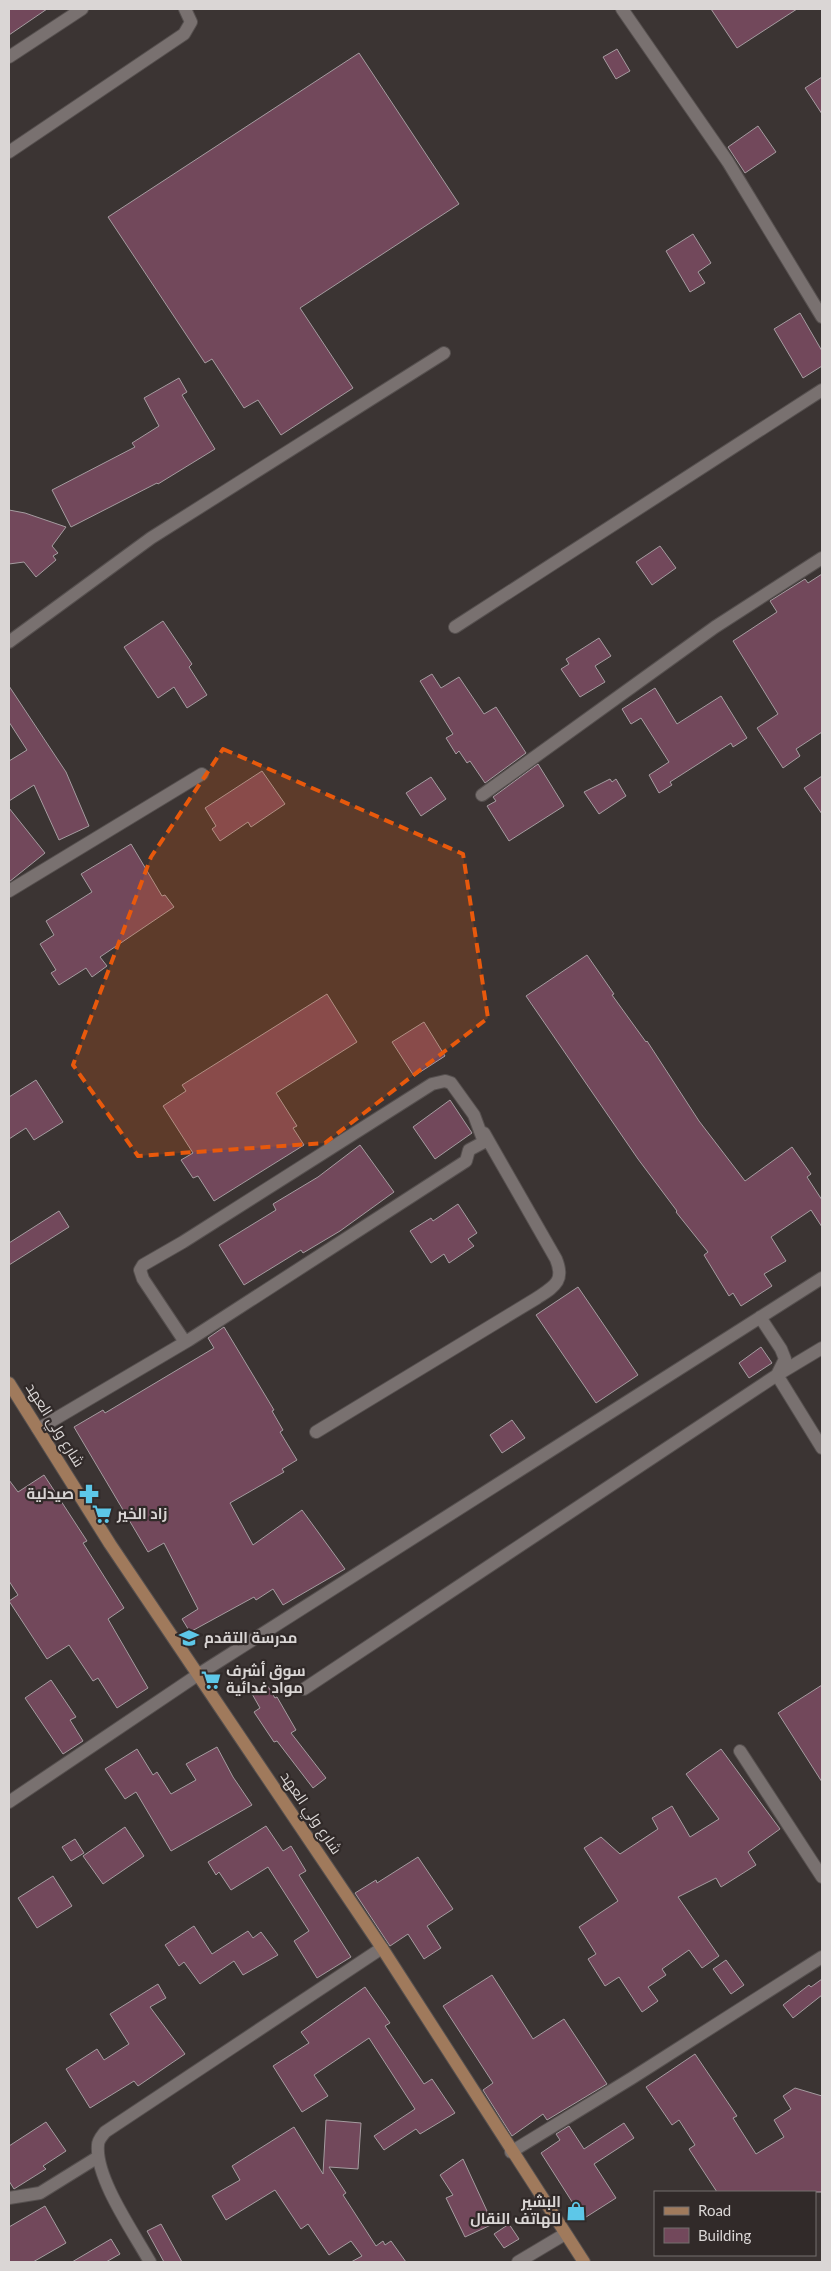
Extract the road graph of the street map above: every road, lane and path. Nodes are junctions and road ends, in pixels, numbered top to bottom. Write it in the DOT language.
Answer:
graph roads {
  1 [pos="82,9"];
  2 [pos="186,9"];
  3 [pos="622,9"];
  4 [pos="9,57"];
  5 [pos="9,152"];
  6 [pos="822,317"];
  7 [pos="444,353"];
  8 [pos="822,390"];
  9 [pos="822,558"];
  10 [pos="455,627"];
  11 [pos="9,642"];
  12 [pos="202,774"];
  13 [pos="482,795"];
  14 [pos="9,891"];
  15 [pos="474,1115"];
  16 [pos="822,1278"];
  17 [pos="760,1317"];
  18 [pos="184,1342"];
  19 [pos="822,1348"];
  20 [pos="777,1374"];
  21 [pos="9,1382"];
  22 [pos="38,1429"];
  23 [pos="316,1432"];
  24 [pos="822,1448"];
  25 [pos="198,1674"];
  26 [pos="304,1689"];
  27 [pos="740,1751"];
  28 [pos="10,1798"];
  29 [pos="822,1877"];
  30 [pos="382,1948"];
  31 [pos="822,1957"];
  32 [pos="511,2152"];
  33 [pos="98,2157"];
  34 [pos="9,2198"];
  35 [pos="565,2234"];
  36 [pos="150,2262"];
  37 [pos="518,2262"];
  38 [pos="584,2262"];
  1 -- 4 [label="street"];
  2 -- 5 [label="street"];
  3 -- 6 [label="street"];
  7 -- 11 [label="street"];
  8 -- 10 [label="street"];
  9 -- 13 [label="street"];
  12 -- 14 [label="street"];
  15 -- 18 [label="street"];
  15 -- 18 [label="street"];
  15 -- 23 [label="street"];
  16 -- 17 [label="street"];
  17 -- 20 [label="street"];
  17 -- 25 [label="street"];
  18 -- 22 [label="street"];
  19 -- 20 [label="street"];
  20 -- 24 [label="street"];
  20 -- 26 [label="street"];
  21 -- 22 [label="main road, شارع ولي العهد"];
  22 -- 25 [label="main road, شارع ولي العهد"];
  25 -- 28 [label="street"];
  25 -- 30 [label="main road, شارع ولي العهد"];
  27 -- 29 [label="street"];
  30 -- 32 [label="main road, شارع ولي العهد"];
  30 -- 33 [label="street"];
  31 -- 32 [label="street"];
  32 -- 35 [label="main road, شارع ولي العهد"];
  33 -- 34 [label="street"];
  33 -- 36 [label="street"];
  35 -- 37 [label="street"];
  35 -- 38 [label="main road, شارع ولي العهد"];
}
